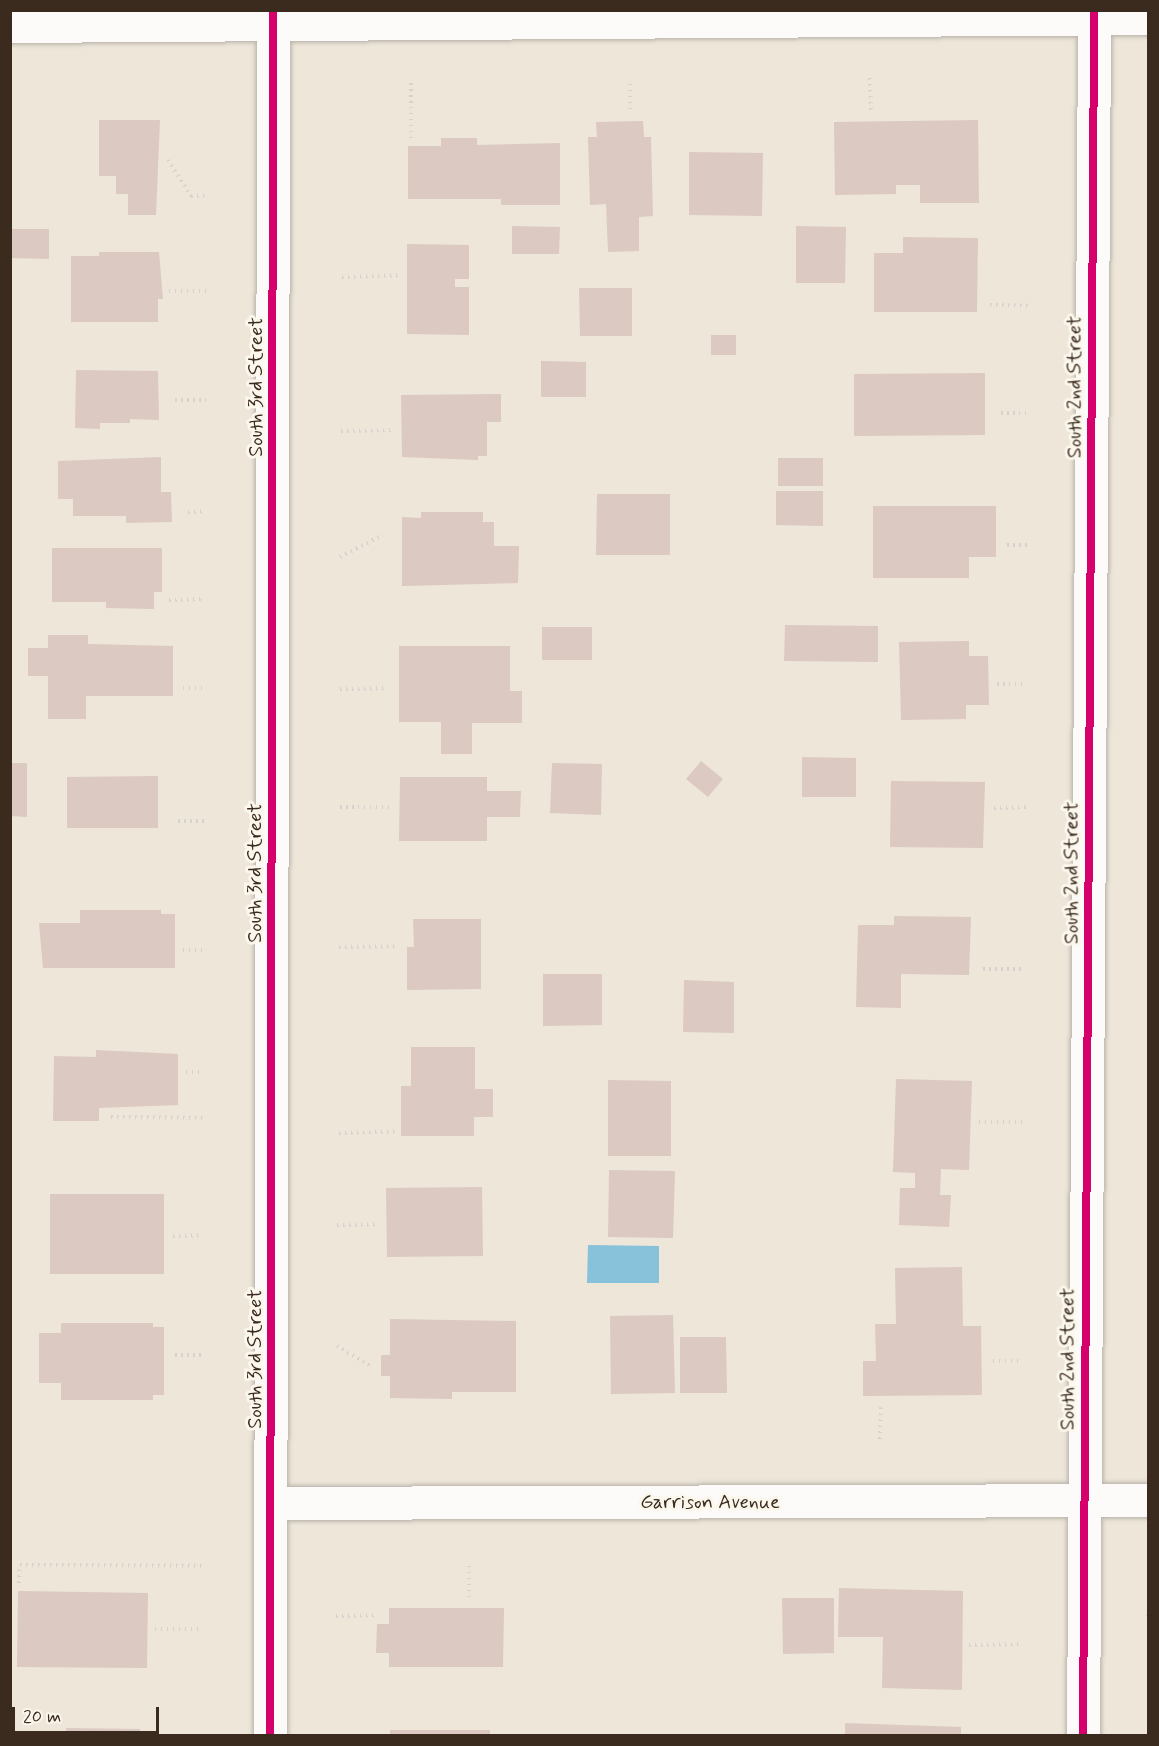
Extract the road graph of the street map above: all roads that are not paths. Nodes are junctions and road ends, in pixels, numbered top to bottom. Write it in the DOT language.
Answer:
graph roads {
  1 [pos="1094,14"];
  2 [pos="273,17"];
  3 [pos="1149,18"];
  4 [pos="10,26"];
  5 [pos="1084,1500"];
  6 [pos="1149,1500"];
  7 [pos="271,1503"];
  8 [pos="270,1736"];
  9 [pos="1083,1736"];
  1 -- 2 [label="street"];
  1 -- 3 [label="street"];
  1 -- 5 [label="street, South 2nd Street"];
  2 -- 4 [label="street"];
  2 -- 7 [label="street, South 3rd Street"];
  5 -- 6 [label="street, Garrison Avenue"];
  5 -- 7 [label="street, Garrison Avenue"];
  5 -- 9 [label="street, South 2nd Street"];
  7 -- 8 [label="street, South 3rd Street"];
}
